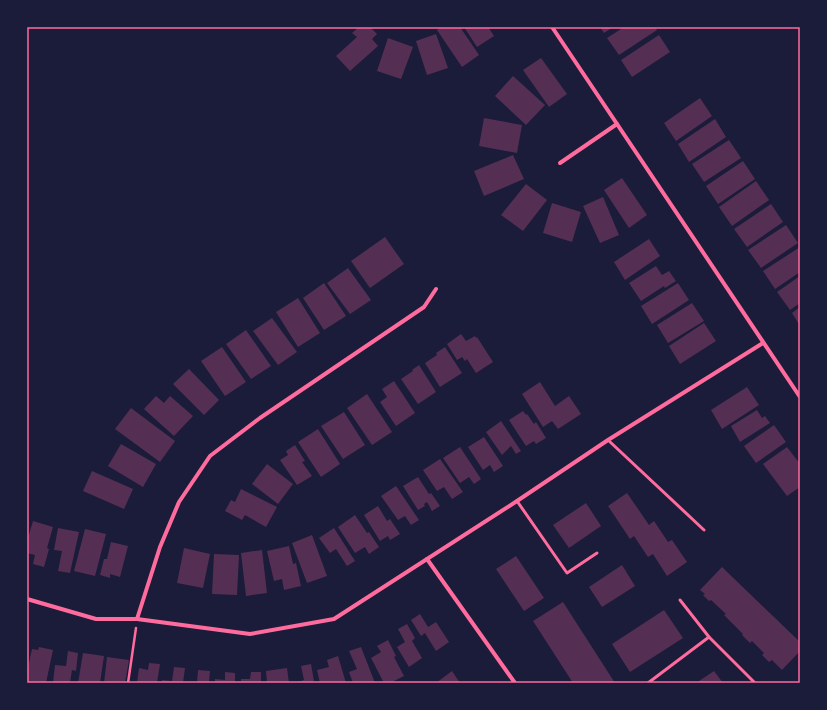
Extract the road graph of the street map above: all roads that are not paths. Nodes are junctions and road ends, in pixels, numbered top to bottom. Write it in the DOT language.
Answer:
graph roads {
  1 [pos="552,27"];
  2 [pos="617,124"];
  3 [pos="560,163"];
  4 [pos="436,289"];
  5 [pos="763,343"];
  6 [pos="800,397"];
  7 [pos="608,440"];
  8 [pos="517,501"];
  9 [pos="704,530"];
  10 [pos="597,553"];
  11 [pos="427,559"];
  12 [pos="27,598"];
  13 [pos="680,600"];
  14 [pos="137,619"];
  15 [pos="709,637"];
  16 [pos="515,683"];
  17 [pos="648,683"];
  18 [pos="755,683"];
  1 -- 2 [label="street"];
  2 -- 3 [label="street"];
  2 -- 5 [label="street"];
  4 -- 14 [label="street"];
  5 -- 6 [label="street"];
  5 -- 7 [label="street"];
  7 -- 8 [label="street"];
  7 -- 9 [label="lane"];
  8 -- 10 [label="lane"];
  8 -- 11 [label="street"];
  11 -- 14 [label="street"];
  11 -- 16 [label="street"];
  12 -- 14 [label="street"];
  13 -- 15 [label="lane"];
  15 -- 17 [label="lane"];
  15 -- 18 [label="lane"];
}
